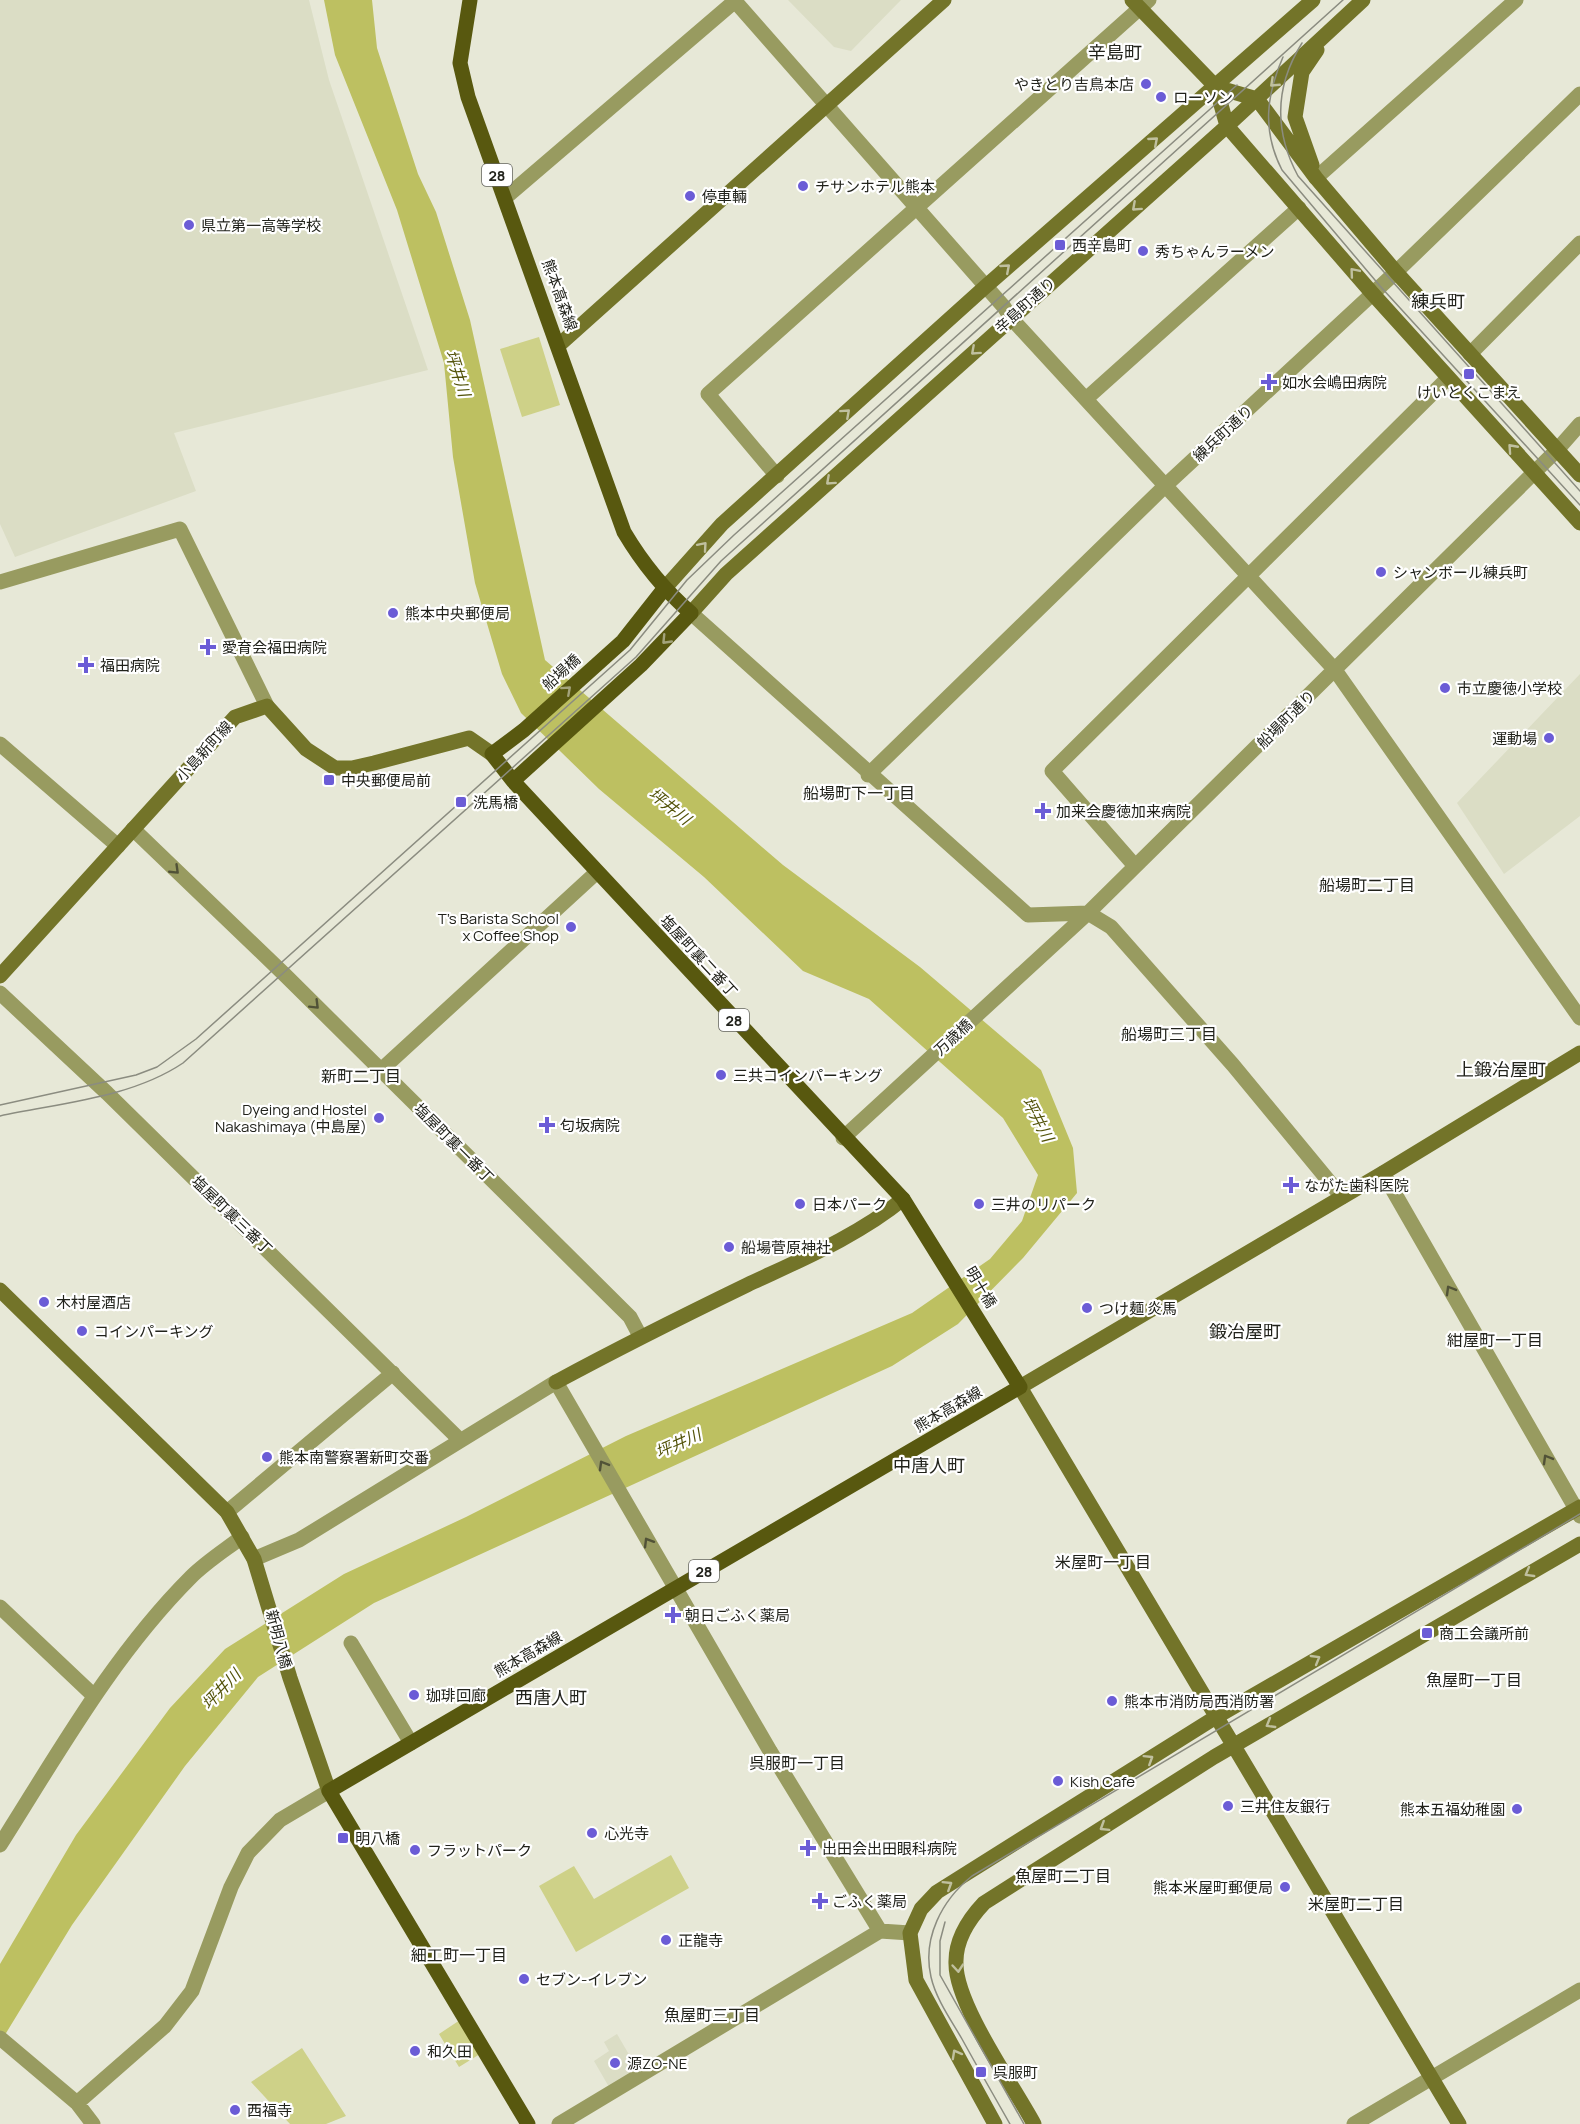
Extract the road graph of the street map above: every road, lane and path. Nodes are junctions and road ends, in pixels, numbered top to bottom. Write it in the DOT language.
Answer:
graph roads {
  1 [pos="470,0"];
  2 [pos="944,0"];
  3 [pos="1313,0"];
  4 [pos="1363,0"];
  5 [pos="1516,0"];
  6 [pos="735,1"];
  7 [pos="1140,3"];
  8 [pos="1329,29"];
  9 [pos="1216,87"];
  10 [pos="1580,94"];
  11 [pos="1257,99"];
  12 [pos="827,105"];
  13 [pos="1227,126"];
  14 [pos="1316,178"];
  15 [pos="506,197"];
  16 [pos="916,208"];
  17 [pos="1299,208"];
  18 [pos="1580,243"];
  19 [pos="1396,272"];
  20 [pos="986,286"];
  21 [pos="1372,293"];
  22 [pos="1011,318"];
  23 [pos="559,345"];
  24 [pos="1470,354"];
  25 [pos="1448,378"];
  26 [pos="1087,398"];
  27 [pos="1580,424"];
  28 [pos="1557,450"];
  29 [pos="1533,471"];
  30 [pos="1580,475"];
  31 [pos="777,476"];
  32 [pos="1166,485"];
  33 [pos="1580,522"];
  34 [pos="1249,576"];
  35 [pos="0,582"];
  36 [pos="664,590"];
  37 [pos="691,613"];
  38 [pos="1335,670"];
  39 [pos="267,706"];
  40 [pos="0,744"];
  41 [pos="492,754"];
  42 [pos="868,775"];
  43 [pos="513,781"];
  44 [pos="133,829"];
  45 [pos="118,846"];
  46 [pos="1135,866"];
  47 [pos="597,872"];
  48 [pos="1088,913"];
  49 [pos="0,976"];
  50 [pos="0,993"];
  51 [pos="984,1007"];
  52 [pos="1580,1018"];
  53 [pos="1580,1053"];
  54 [pos="381,1070"];
  55 [pos="843,1138"];
  56 [pos="1383,1173"];
  57 [pos="1342,1197"];
  58 [pos="903,1199"];
  59 [pos="946,1265"];
  60 [pos="0,1290"];
  61 [pos="640,1336"];
  62 [pos="393,1373"];
  63 [pos="556,1382"];
  64 [pos="1020,1388"];
  65 [pos="460,1440"];
  66 [pos="1579,1511"];
  67 [pos="227,1512"];
  68 [pos="242,1537"];
  69 [pos="1580,1544"];
  70 [pos="254,1559"];
  71 [pos="676,1588"];
  72 [pos="0,1607"];
  73 [pos="351,1643"];
  74 [pos="93,1695"];
  75 [pos="1216,1717"];
  76 [pos="411,1743"];
  77 [pos="1235,1745"];
  78 [pos="329,1791"];
  79 [pos="0,1845"];
  80 [pos="880,1931"];
  81 [pos="910,1933"];
  82 [pos="1580,1990"];
  83 [pos="0,2038"];
  84 [pos="1432,2079"];
  85 [pos="77,2103"];
  86 [pos="93,2124"];
  87 [pos="528,2124"];
  88 [pos="559,2124"];
  89 [pos="995,2124"];
  90 [pos="1034,2124"];
  91 [pos="1354,2124"];
  92 [pos="1459,2124"];
  1 -- 15 [label="main road, 熊本高森線 / 28"];
  2 -- 12 [label="street"];
  3 -- 9 [label="street"];
  4 -- 8 [label="street, 辛島町通り"];
  5 -- 14 [label="street"];
  6 -- 12 [label="street"];
  6 -- 15 [label="street"];
  7 -- 9 [label="street"];
  7 -- 16 [label="street"];
  8 -- 11 [label="street, 辛島町通り, one-way"];
  8 -- 14 [label="street"];
  9 -- 11 [label="street"];
  9 -- 13 [label="street"];
  20 -- 9 [label="street, one-way"];
  10 -- 19 [label="street, 練兵町通り"];
  11 -- 13 [label="street, 辛島町通り"];
  11 -- 14 [label="street"];
  12 -- 16 [label="street"];
  12 -- 23 [label="street"];
  13 -- 17 [label="street"];
  13 -- 22 [label="street, 辛島町通り, one-way"];
  14 -- 19 [label="street"];
  15 -- 23 [label="main road, 熊本高森線 / 28"];
  16 -- 20 [label="street"];
  16 -- 31 [label="street"];
  21 -- 17 [label="street, one-way"];
  17 -- 26 [label="street"];
  18 -- 24 [label="street"];
  19 -- 21 [label="street, 練兵町通り"];
  19 -- 24 [label="street"];
  20 -- 22 [label="street"];
  31 -- 20 [label="street, one-way"];
  21 -- 25 [label="street"];
  21 -- 32 [label="street, 練兵町通り"];
  22 -- 26 [label="street"];
  22 -- 37 [label="street, 辛島町通り, one-way"];
  23 -- 36 [label="main road, 熊本高森線 / 28"];
  24 -- 28 [label="street"];
  29 -- 25 [label="street, one-way"];
  25 -- 34 [label="street"];
  26 -- 32 [label="street"];
  27 -- 28 [label="street, 船場町通り"];
  28 -- 29 [label="street, 船場町通り"];
  28 -- 30 [label="street"];
  29 -- 33 [label="street"];
  29 -- 38 [label="street, 船場町通り"];
  36 -- 31 [label="street, one-way"];
  32 -- 34 [label="street"];
  32 -- 42 [label="street, 練兵町通り"];
  34 -- 38 [label="street"];
  34 -- 46 [label="street"];
  35 -- 39 [label="street"];
  36 -- 37 [label="main road, 熊本高森線 / 28"];
  41 -- 36 [label="main road, 船場橋, one-way"];
  37 -- 42 [label="street"];
  37 -- 43 [label="main road, one-way"];
  38 -- 46 [label="street, 船場町通り"];
  38 -- 52 [label="street"];
  39 -- 41 [label="street"];
  39 -- 44 [label="street, 小島新町線"];
  40 -- 45 [label="street"];
  41 -- 43 [label="main road, 塩屋町裏二番丁 / 28"];
  42 -- 48 [label="street"];
  43 -- 47 [label="main road, 塩屋町裏二番丁 / 28"];
  44 -- 45 [label="street, 小島新町線"];
  44 -- 54 [label="street, 塩屋町裏一番丁, one-way"];
  45 -- 49 [label="street, 小島新町線"];
  46 -- 48 [label="street, 船場町通り"];
  47 -- 54 [label="street"];
  47 -- 55 [label="main road, 塩屋町裏二番丁 / 28"];
  48 -- 51 [label="street, 船場町通り"];
  48 -- 57 [label="street"];
  50 -- 62 [label="street, 塩屋町裏三番丁"];
  51 -- 55 [label="street, 万歳橋"];
  53 -- 56 [label="street"];
  54 -- 61 [label="street, 塩屋町裏一番丁"];
  55 -- 58 [label="main road, 塩屋町裏二番丁 / 28"];
  56 -- 57 [label="street"];
  66 -- 56 [label="street, one-way"];
  57 -- 64 [label="street"];
  58 -- 59 [label="main road, 塩屋町裏二番丁 / 28"];
  58 -- 61 [label="street"];
  59 -- 64 [label="main road, 明十橋 / 28"];
  60 -- 67 [label="street, 新明八橋"];
  61 -- 63 [label="street"];
  62 -- 65 [label="street, 塩屋町裏三番丁"];
  62 -- 67 [label="street"];
  63 -- 65 [label="street"];
  71 -- 63 [label="street, one-way"];
  64 -- 71 [label="main road, 熊本高森線 / 28"];
  64 -- 75 [label="street"];
  65 -- 70 [label="street"];
  75 -- 66 [label="street, one-way"];
  67 -- 68 [label="street, 新明八橋"];
  68 -- 70 [label="street, 新明八橋"];
  68 -- 74 [label="street"];
  69 -- 77 [label="street, one-way"];
  70 -- 78 [label="street, 新明八橋"];
  71 -- 76 [label="main road, 熊本高森線 / 28"];
  71 -- 80 [label="street"];
  72 -- 74 [label="street"];
  73 -- 76 [label="street"];
  74 -- 79 [label="street"];
  75 -- 77 [label="street"];
  81 -- 75 [label="street, one-way"];
  76 -- 78 [label="main road, 熊本高森線 / 28"];
  77 -- 84 [label="street"];
  77 -- 90 [label="street, one-way"];
  78 -- 85 [label="street"];
  78 -- 87 [label="main road"];
  80 -- 81 [label="street"];
  80 -- 88 [label="street"];
  89 -- 81 [label="street, one-way"];
  82 -- 84 [label="street"];
  83 -- 85 [label="street"];
  84 -- 91 [label="street"];
  84 -- 92 [label="street"];
  85 -- 86 [label="street"];
}
